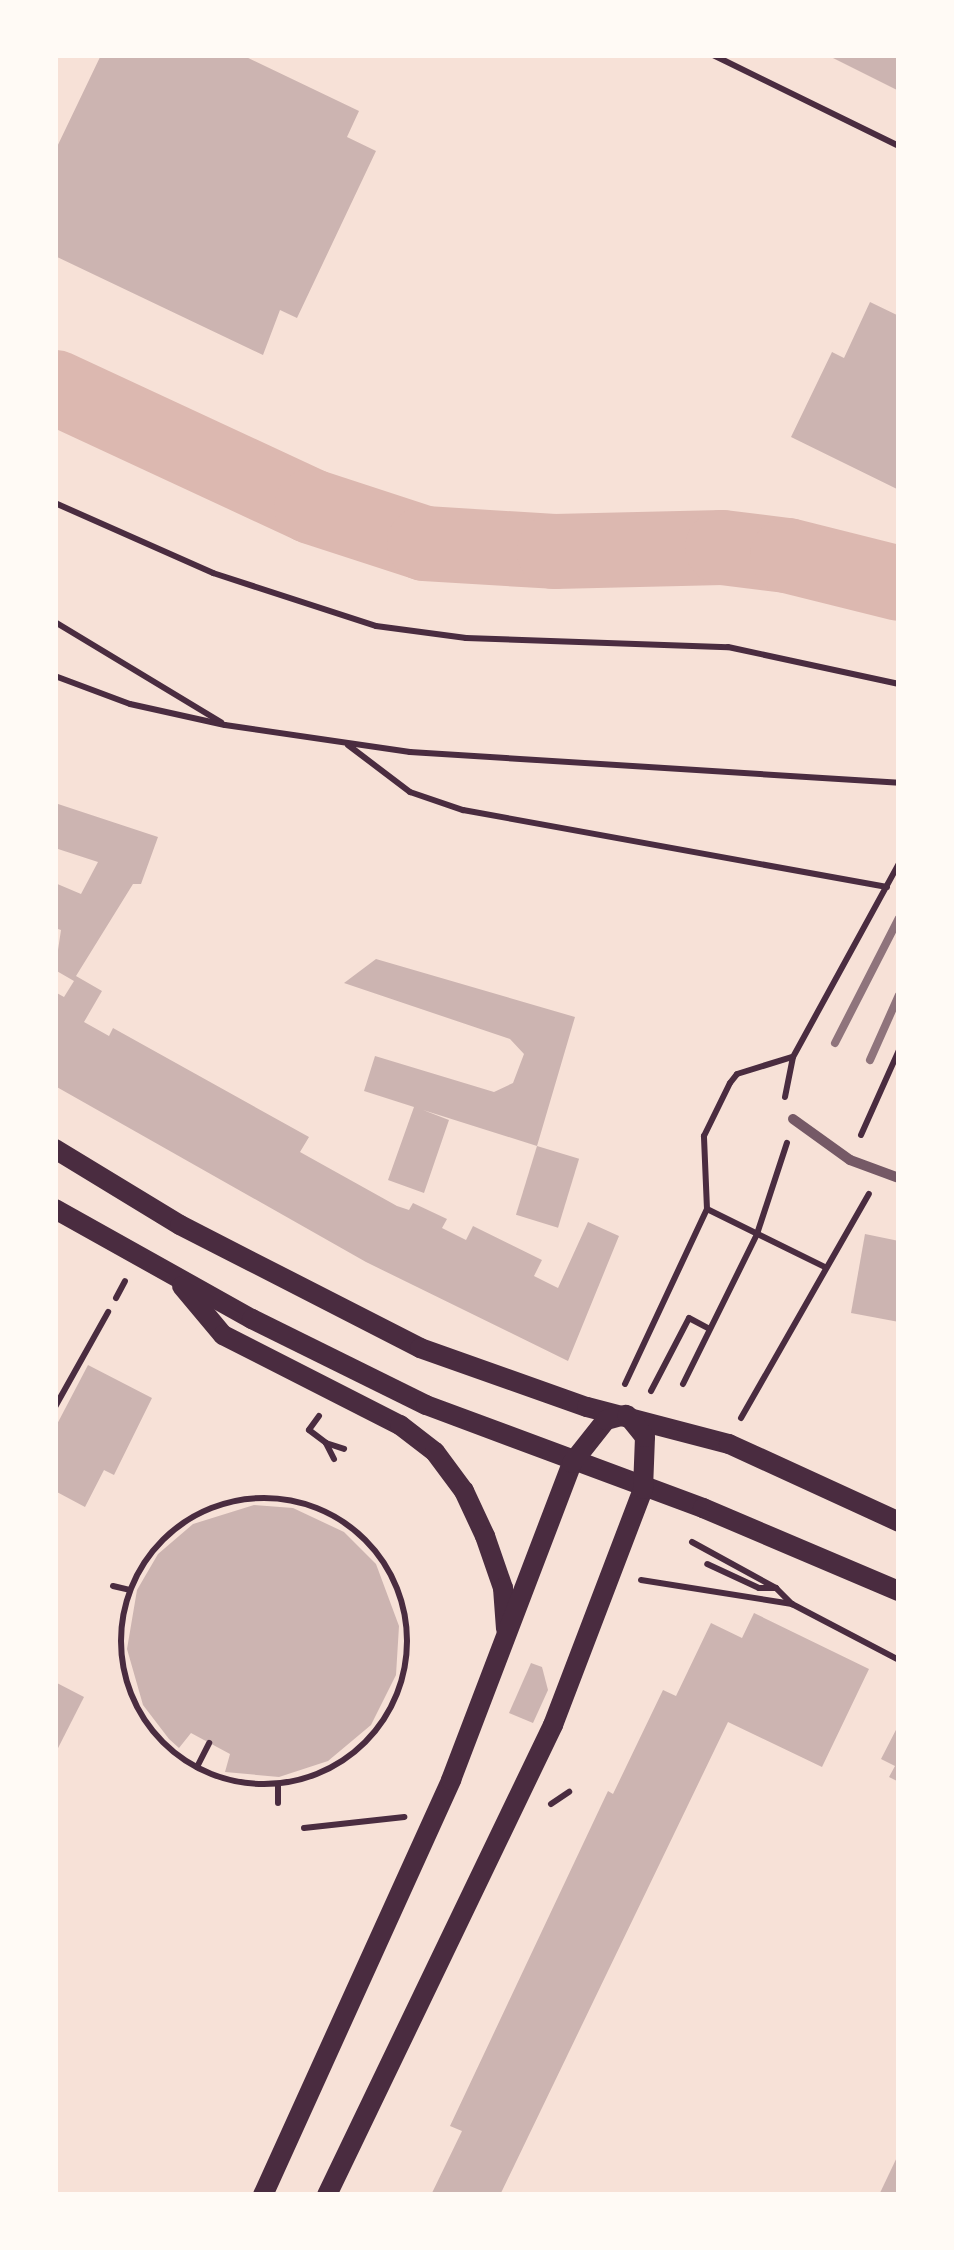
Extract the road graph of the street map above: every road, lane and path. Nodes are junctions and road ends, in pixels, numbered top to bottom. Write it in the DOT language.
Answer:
graph roads {
  1 [pos="712,55"];
  2 [pos="899,146"];
  3 [pos="55,503"];
  4 [pos="55,622"];
  5 [pos="55,676"];
  6 [pos="899,684"];
  7 [pos="225,725"];
  8 [pos="347,744"];
  9 [pos="899,783"];
  10 [pos="899,863"];
  11 [pos="886,887"];
  12 [pos="899,1050"];
  13 [pos="793,1057"];
  14 [pos="792,1118"];
  15 [pos="55,1150"];
  16 [pos="850,1160"];
  17 [pos="883,1172"];
  18 [pos="899,1178"];
  19 [pos="707,1209"];
  20 [pos="55,1210"];
  21 [pos="757,1234"];
  22 [pos="825,1267"];
  23 [pos="177,1279"];
  24 [pos="126,1280"];
  25 [pos="116,1298"];
  26 [pos="108,1312"];
  27 [pos="708,1328"];
  28 [pos="625,1384"];
  29 [pos="683,1384"];
  30 [pos="650,1393"];
  31 [pos="55,1407"];
  32 [pos="322,1412"];
  33 [pos="627,1415"];
  34 [pos="737,1424"];
  35 [pos="326,1444"];
  36 [pos="344,1448"];
  37 [pos="334,1459"];
  38 [pos="572,1463"];
  39 [pos="643,1489"];
  40 [pos="899,1522"];
  41 [pos="692,1542"];
  42 [pos="707,1564"];
  43 [pos="629,1578"];
  44 [pos="113,1586"];
  45 [pos="776,1588"];
  46 [pos="130,1590"];
  47 [pos="899,1591"];
  48 [pos="792,1604"];
  49 [pos="506,1640"];
  50 [pos="899,1660"];
  51 [pos="209,1743"];
  52 [pos="196,1767"];
  53 [pos="278,1784"];
  54 [pos="278,1803"];
  55 [pos="410,1817"];
  56 [pos="304,1828"];
  57 [pos="263,2195"];
  58 [pos="327,2195"];
  1 -- 2 [label="path"];
  3 -- 6 [label="path"];
  4 -- 7 [label="path"];
  5 -- 7 [label="path"];
  7 -- 8 [label="path"];
  8 -- 9 [label="path"];
  8 -- 11 [label="path"];
  10 -- 11 [label="path"];
  11 -- 13 [label="path"];
  12 -- 16 [label="path"];
  13 -- 14 [label="path"];
  13 -- 19 [label="path"];
  14 -- 16 [label="street"];
  14 -- 21 [label="path"];
  15 -- 33 [label="main road"];
  16 -- 17 [label="street"];
  17 -- 18 [label="street"];
  17 -- 22 [label="path"];
  19 -- 21 [label="path"];
  19 -- 28 [label="path"];
  20 -- 23 [label="main road"];
  21 -- 22 [label="path"];
  21 -- 27 [label="path"];
  22 -- 34 [label="path"];
  23 -- 38 [label="main road"];
  23 -- 49 [label="main road"];
  24 -- 25 [label="path"];
  26 -- 31 [label="path"];
  27 -- 29 [label="path"];
  27 -- 30 [label="path"];
  32 -- 35 [label="path"];
  33 -- 38 [label="main road"];
  33 -- 39 [label="main road"];
  33 -- 40 [label="main road"];
  35 -- 36 [label="path"];
  35 -- 37 [label="path"];
  38 -- 39 [label="main road"];
  38 -- 49 [label="main road"];
  39 -- 47 [label="main road"];
  39 -- 58 [label="main road"];
  41 -- 45 [label="path"];
  42 -- 45 [label="path"];
  43 -- 48 [label="path"];
  44 -- 46 [label="path"];
  45 -- 48 [label="path"];
  46 -- 52 [label="path"];
  46 -- 53 [label="path"];
  48 -- 50 [label="path"];
  49 -- 57 [label="main road"];
  51 -- 52 [label="path"];
  52 -- 53 [label="path"];
  53 -- 54 [label="path"];
  55 -- 56 [label="path"];
}
